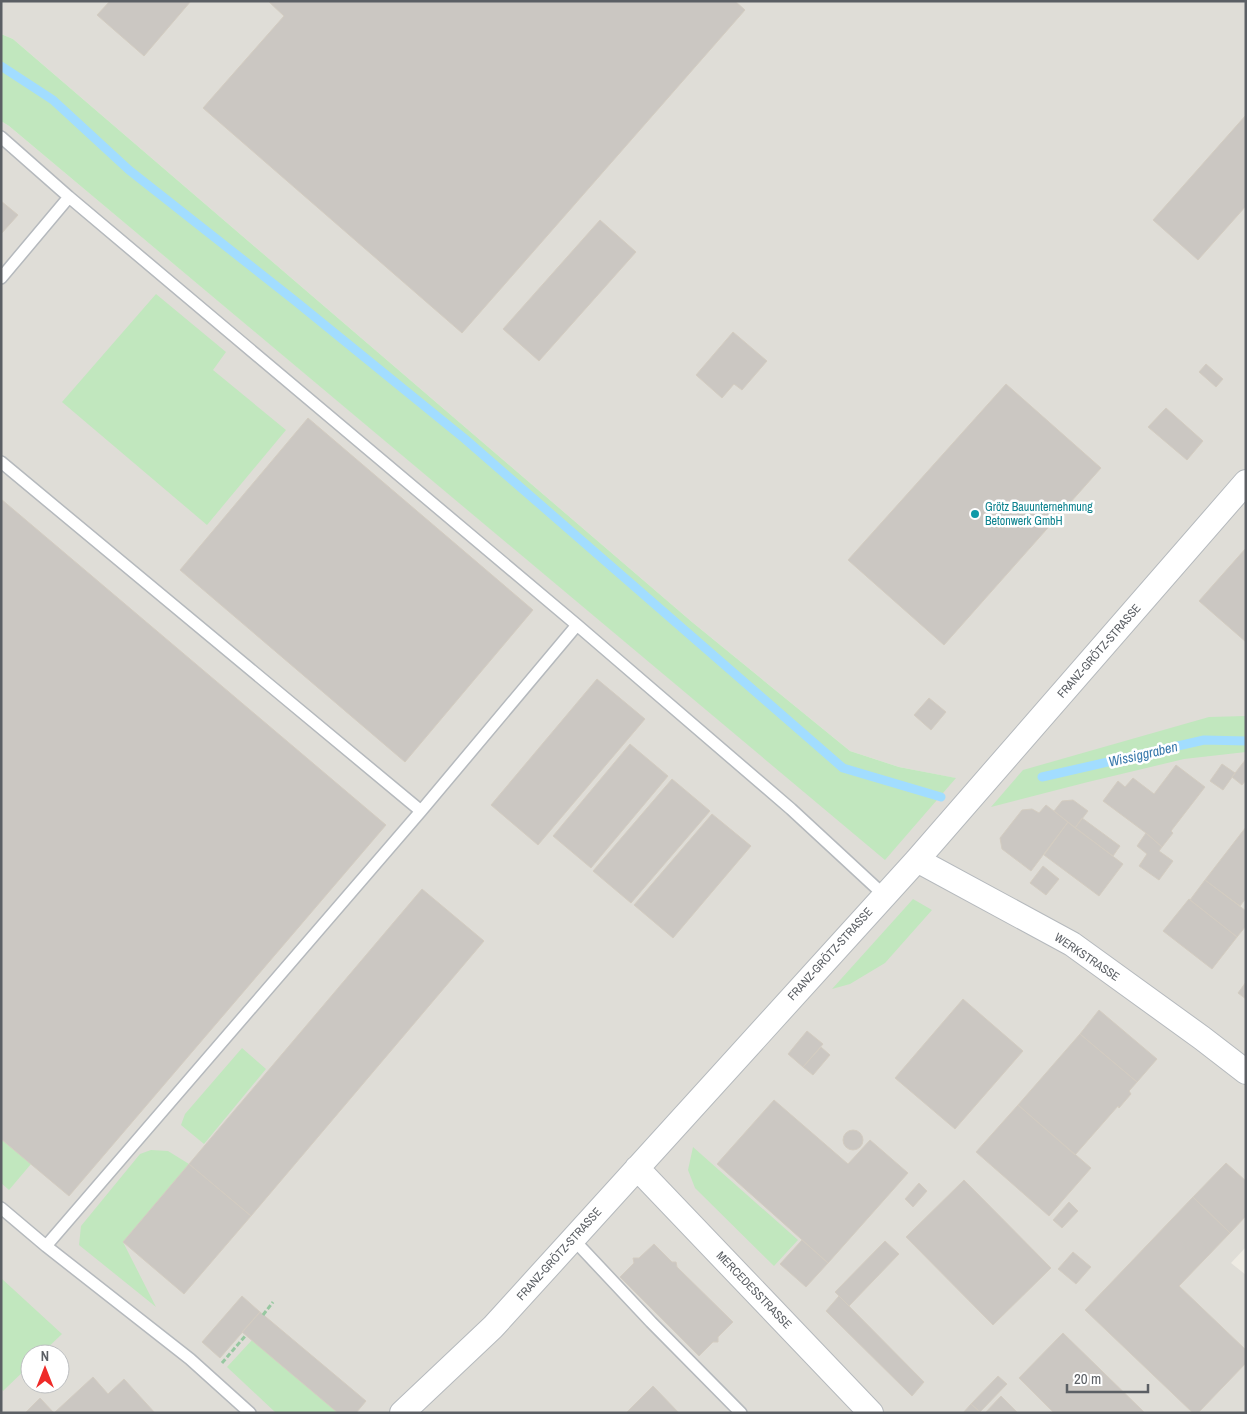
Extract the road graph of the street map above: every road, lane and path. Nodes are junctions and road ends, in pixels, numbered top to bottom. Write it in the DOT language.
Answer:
graph roads {
  1 [pos="1,137"];
  2 [pos="70,197"];
  3 [pos="1,278"];
  4 [pos="1,462"];
  5 [pos="1246,482"];
  6 [pos="577,625"];
  7 [pos="421,811"];
  8 [pos="917,860"];
  9 [pos="884,894"];
  10 [pos="1246,1072"];
  11 [pos="637,1168"];
  12 [pos="1,1208"];
  13 [pos="573,1239"];
  14 [pos="46,1246"];
  15 [pos="272,1302"];
  16 [pos="263,1315"];
  17 [pos="246,1335"];
  18 [pos="210,1377"];
  19 [pos="411,1410"];
  20 [pos="250,1413"];
  21 [pos="742,1413"];
  22 [pos="871,1413"];
  1 -- 2 [label="lane"];
  2 -- 3 [label="lane"];
  2 -- 6 [label="lane"];
  4 -- 7 [label="lane"];
  5 -- 8 [label="street, FRANZ-GRÖTZ-STRASSE"];
  6 -- 7 [label="lane"];
  6 -- 9 [label="lane"];
  7 -- 14 [label="lane"];
  8 -- 9 [label="street, FRANZ-GRÖTZ-STRASSE"];
  8 -- 10 [label="street, WERKSTRASSE"];
  9 -- 11 [label="street, FRANZ-GRÖTZ-STRASSE"];
  11 -- 13 [label="street, FRANZ-GRÖTZ-STRASSE"];
  11 -- 22 [label="street, MERCEDESSTRASSE"];
  12 -- 14 [label="lane"];
  13 -- 19 [label="street, FRANZ-GRÖTZ-STRASSE"];
  13 -- 21 [label="lane"];
  14 -- 18 [label="lane"];
  15 -- 16 [label="path"];
  17 -- 18 [label="path"];
  18 -- 20 [label="lane"];
}
